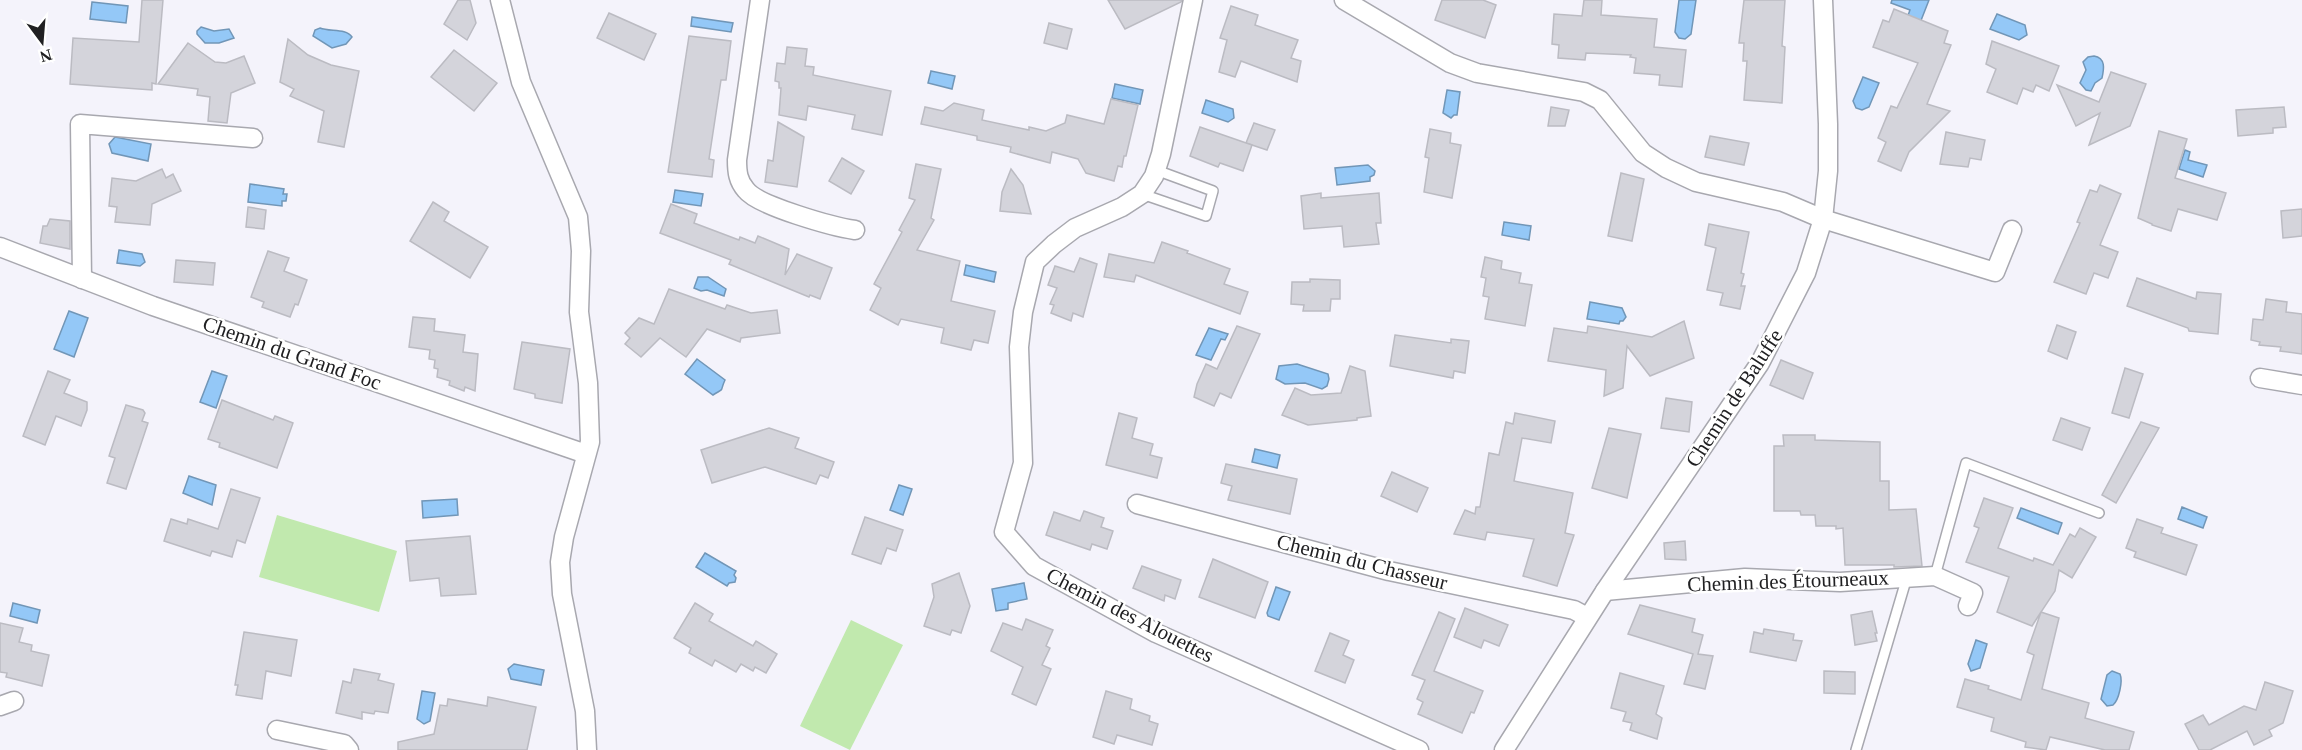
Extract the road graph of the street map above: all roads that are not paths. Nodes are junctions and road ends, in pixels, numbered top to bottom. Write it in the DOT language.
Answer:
graph roads {
  1 [pos="500,0"];
  2 [pos="760,0"];
  3 [pos="1193,0"];
  4 [pos="1344,0"];
  5 [pos="1823,0"];
  6 [pos="253,138"];
  7 [pos="1156,170"];
  8 [pos="1142,194"];
  9 [pos="1823,219"];
  10 [pos="855,230"];
  11 [pos="2012,230"];
  12 [pos="0,247"];
  13 [pos="82,279"];
  14 [pos="2260,378"];
  15 [pos="2302,385"];
  16 [pos="586,454"];
  17 [pos="1137,504"];
  18 [pos="2099,513"];
  19 [pos="1935,576"];
  20 [pos="1906,577"];
  21 [pos="1605,591"];
  22 [pos="1968,606"];
  23 [pos="1587,617"];
  24 [pos="277,730"];
  25 [pos="349,750"];
  26 [pos="588,750"];
  27 [pos="1419,750"];
  28 [pos="1504,750"];
  29 [pos="1856,750"];
  1 -- 16 [label="street"];
  2 -- 10 [label="street"];
  3 -- 7 [label="street"];
  4 -- 9 [label="street"];
  5 -- 9 [label="street, Chemin de Baluffe"];
  6 -- 13 [label="street"];
  7 -- 8 [label="street"];
  7 -- 8 [label="lane"];
  8 -- 27 [label="street, Chemin des Alouettes"];
  9 -- 11 [label="street"];
  9 -- 21 [label="street, Chemin de Baluffe"];
  12 -- 13 [label="street, Chemin du Grand Foc"];
  13 -- 16 [label="street, Chemin du Grand Foc"];
  14 -- 15 [label="street"];
  16 -- 26 [label="street"];
  17 -- 23 [label="street, Chemin du Chasseur"];
  18 -- 19 [label="lane"];
  19 -- 20 [label="street, Chemin des Étourneaux"];
  19 -- 22 [label="street, Chemin des Étourneaux"];
  20 -- 21 [label="street, Chemin des Étourneaux"];
  20 -- 29 [label="lane"];
  21 -- 23 [label="street, Chemin de Baluffe"];
  23 -- 28 [label="street, Chemin de Baluffe"];
  24 -- 25 [label="street"];
}
